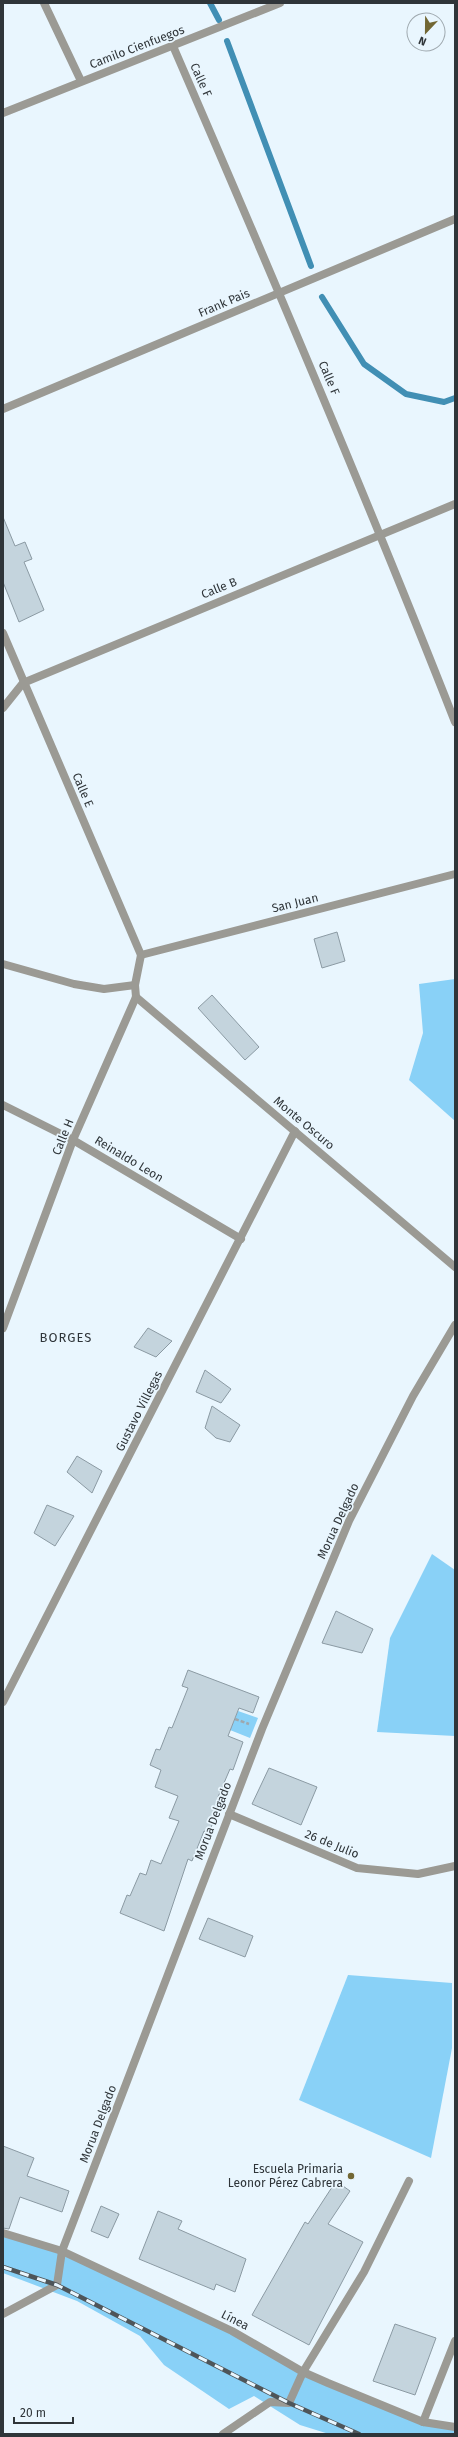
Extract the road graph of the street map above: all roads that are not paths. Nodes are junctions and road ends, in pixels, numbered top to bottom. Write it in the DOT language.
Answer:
graph roads {
  1 [pos="44,3"];
  2 [pos="280,3"];
  3 [pos="173,46"];
  4 [pos="82,81"];
  5 [pos="3,113"];
  6 [pos="455,219"];
  7 [pos="280,292"];
  8 [pos="3,409"];
  9 [pos="455,504"];
  10 [pos="381,534"];
  11 [pos="3,633"];
  12 [pos="23,683"];
  13 [pos="3,708"];
  14 [pos="455,722"];
  15 [pos="455,874"];
  16 [pos="141,955"];
  17 [pos="3,964"];
  18 [pos="135,985"];
  19 [pos="136,997"];
  20 [pos="3,1105"];
  21 [pos="295,1131"];
  22 [pos="73,1140"];
  23 [pos="241,1239"];
  24 [pos="455,1268"];
  25 [pos="455,1325"];
  26 [pos="3,1328"];
  27 [pos="3,1702"];
  28 [pos="229,1814"];
  29 [pos="455,1866"];
  30 [pos="409,2181"];
  31 [pos="3,2233"];
  32 [pos="62,2251"];
  33 [pos="3,2314"];
  34 [pos="455,2341"];
  35 [pos="303,2372"];
  36 [pos="423,2422"];
  37 [pos="455,2427"];
  38 [pos="223,2434"];
  1 -- 4 [label="street"];
  2 -- 3 [label="street, Camilo Cienfuegos"];
  3 -- 4 [label="street, Camilo Cienfuegos"];
  3 -- 7 [label="street, Calle F"];
  4 -- 5 [label="street, Camilo Cienfuegos"];
  6 -- 7 [label="street, Frank Pais"];
  7 -- 8 [label="street, Frank Pais"];
  7 -- 10 [label="street, Calle F"];
  9 -- 10 [label="street, Calle B"];
  10 -- 12 [label="street, Calle B"];
  10 -- 14 [label="street, Calle F"];
  11 -- 12 [label="street, Calle E"];
  12 -- 13 [label="street, Calle B"];
  12 -- 16 [label="street, Calle E"];
  15 -- 16 [label="street, San Juan"];
  16 -- 18 [label="street, Calle H"];
  17 -- 18 [label="street"];
  18 -- 19 [label="street, Calle H"];
  19 -- 21 [label="street, Monte Oscuro"];
  19 -- 22 [label="street, Calle H"];
  20 -- 22 [label="street, Reinaldo Leon"];
  21 -- 23 [label="street, Gustavo Villegas"];
  21 -- 24 [label="street, Monte Oscuro"];
  22 -- 23 [label="street, Reinaldo Leon"];
  22 -- 26 [label="street, Calle H"];
  23 -- 27 [label="street, Gustavo Villegas"];
  25 -- 28 [label="street, Morua Delgado"];
  28 -- 29 [label="street, 26 de Julio"];
  28 -- 32 [label="street, Morua Delgado"];
  30 -- 35 [label="street"];
  31 -- 32 [label="street, Línea"];
  32 -- 33 [label="street, Morua Delgado"];
  32 -- 35 [label="street, Línea"];
  34 -- 36 [label="street"];
  35 -- 36 [label="street, Línea"];
  35 -- 38 [label="street"];
  36 -- 37 [label="street, Línea"];
}
